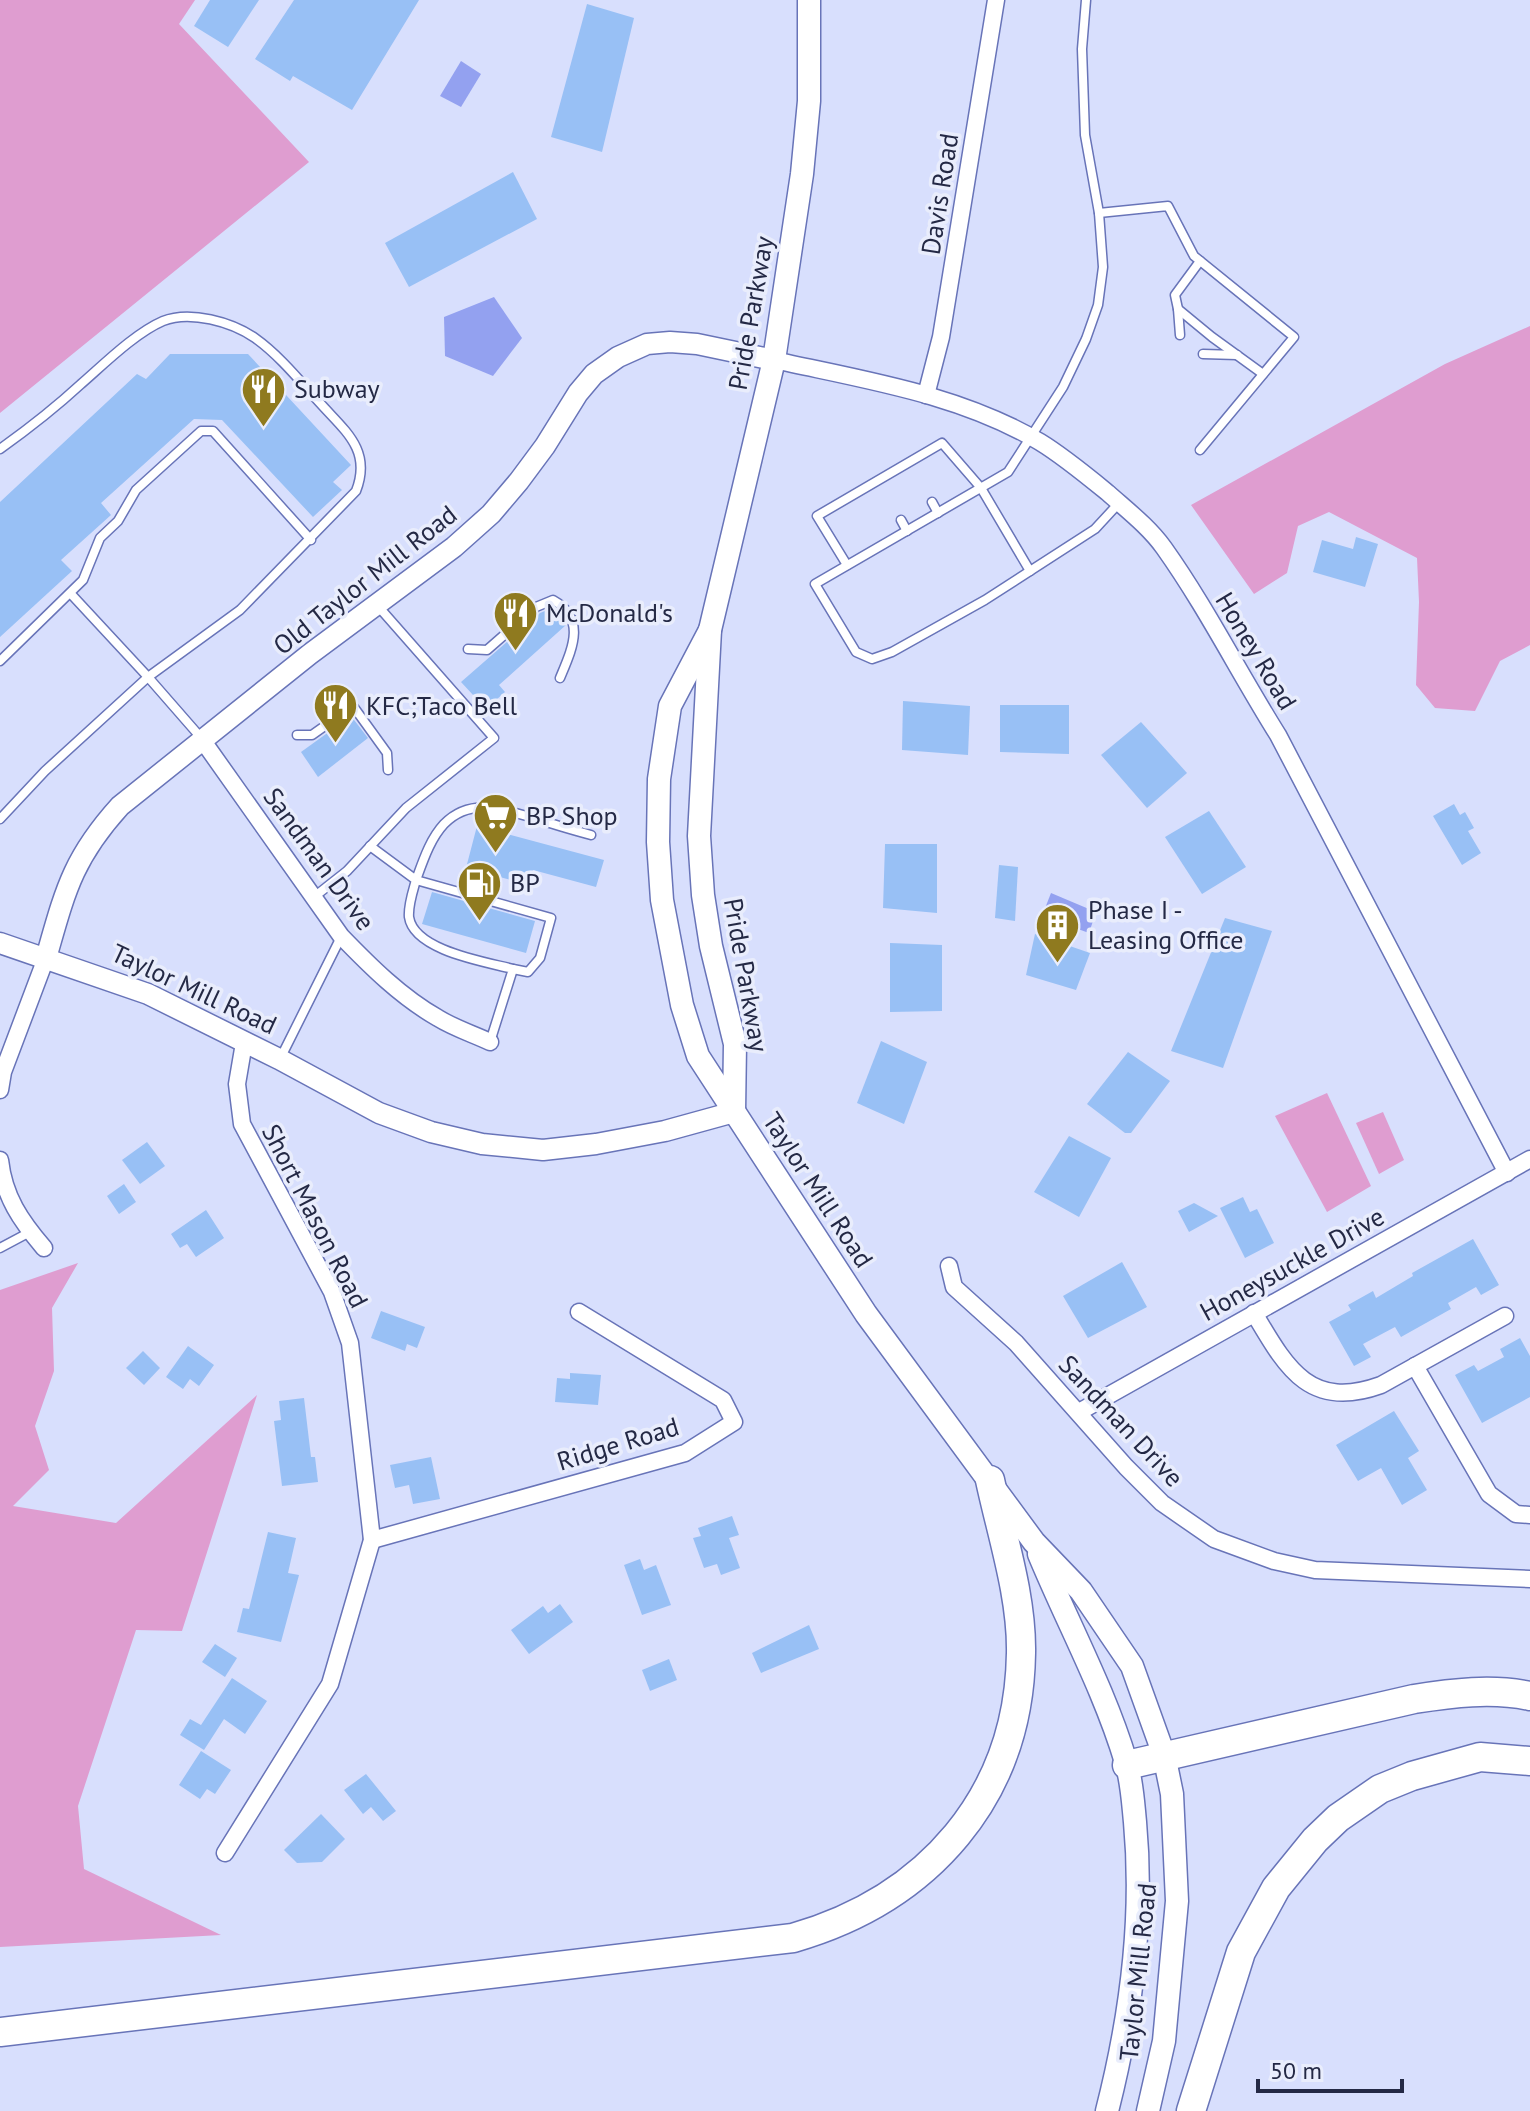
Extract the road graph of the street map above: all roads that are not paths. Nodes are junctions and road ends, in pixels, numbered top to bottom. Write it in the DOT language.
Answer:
graph roads {
  1 [pos="809,0"];
  2 [pos="996,0"];
  3 [pos="1086,0"];
  4 [pos="1099,213"];
  5 [pos="1200,261"];
  6 [pos="1178,309"];
  7 [pos="1180,335"];
  8 [pos="1203,354"];
  9 [pos="1238,355"];
  10 [pos="774,360"];
  11 [pos="1263,374"];
  12 [pos="926,395"];
  13 [pos="1031,438"];
  14 [pos="0,449"];
  15 [pos="1200,450"];
  16 [pos="981,488"];
  17 [pos="932,502"];
  18 [pos="1119,503"];
  19 [pos="938,513"];
  20 [pos="901,520"];
  21 [pos="907,531"];
  22 [pos="869,539"];
  23 [pos="311,540"];
  24 [pos="875,549"];
  25 [pos="847,565"];
  26 [pos="1030,571"];
  27 [pos="71,594"];
  28 [pos="376,605"];
  29 [pos="710,630"];
  30 [pos="468,649"];
  31 [pos="0,661"];
  32 [pos="148,677"];
  33 [pos="560,678"];
  34 [pos="297,735"];
  35 [pos="203,741"];
  36 [pos="388,770"];
  37 [pos="0,819"];
  38 [pos="591,835"];
  39 [pos="370,846"];
  40 [pos="416,880"];
  41 [pos="314,897"];
  42 [pos="341,936"];
  43 [pos="0,943"];
  44 [pos="46,958"];
  45 [pos="513,969"];
  46 [pos="490,1042"];
  47 [pos="244,1043"];
  48 [pos="279,1059"];
  49 [pos="0,1090"];
  50 [pos="734,1112"];
  51 [pos="1530,1159"];
  52 [pos="0,1160"];
  53 [pos="1507,1173"];
  54 [pos="30,1232"];
  55 [pos="0,1248"];
  56 [pos="44,1248"];
  57 [pos="949,1266"];
  58 [pos="579,1312"];
  59 [pos="1254,1313"];
  60 [pos="1505,1316"];
  61 [pos="1415,1366"];
  62 [pos="1079,1412"];
  63 [pos="990,1480"];
  64 [pos="1530,1515"];
  65 [pos="372,1540"];
  66 [pos="1034,1542"];
  67 [pos="1530,1579"];
  68 [pos="1530,1696"];
  69 [pos="1164,1755"];
  70 [pos="1530,1761"];
  71 [pos="1127,1765"];
  72 [pos="225,1853"];
  73 [pos="0,2032"];
  74 [pos="1107,2111"];
  75 [pos="1148,2111"];
  76 [pos="1191,2111"];
  1 -- 10 [label="main road, Pride Parkway"];
  2 -- 12 [label="street, Davis Road"];
  3 -- 4 [label="lane"];
  4 -- 5 [label="lane"];
  4 -- 13 [label="lane"];
  5 -- 6 [label="lane"];
  5 -- 11 [label="lane"];
  6 -- 7 [label="lane"];
  6 -- 9 [label="lane"];
  8 -- 9 [label="lane"];
  9 -- 11 [label="lane"];
  10 -- 12 [label="street, Honey Road"];
  10 -- 28 [label="street, Old Taylor Mill Road"];
  10 -- 29 [label="main road, Pride Parkway"];
  11 -- 15 [label="lane"];
  12 -- 13 [label="street, Honey Road"];
  13 -- 16 [label="lane"];
  13 -- 18 [label="street, Honey Road"];
  14 -- 23 [label="lane"];
  16 -- 19 [label="lane"];
  16 -- 25 [label="lane"];
  16 -- 26 [label="lane"];
  17 -- 19 [label="lane"];
  18 -- 26 [label="lane"];
  18 -- 53 [label="street, Honey Road"];
  19 -- 21 [label="lane"];
  20 -- 21 [label="lane"];
  21 -- 24 [label="lane"];
  22 -- 24 [label="lane"];
  23 -- 27 [label="lane"];
  23 -- 32 [label="lane"];
  24 -- 25 [label="lane"];
  25 -- 26 [label="lane"];
  27 -- 31 [label="lane"];
  27 -- 32 [label="lane"];
  28 -- 35 [label="street, Old Taylor Mill Road"];
  28 -- 39 [label="lane"];
  29 -- 50 [label="main road, Pride Parkway"];
  29 -- 50 [label="main road, Pride Parkway"];
  30 -- 33 [label="lane"];
  32 -- 35 [label="lane"];
  32 -- 37 [label="lane"];
  34 -- 36 [label="lane"];
  35 -- 41 [label="street, Sandman Drive"];
  35 -- 44 [label="street, Old Taylor Mill Road"];
  38 -- 40 [label="lane"];
  39 -- 40 [label="lane"];
  39 -- 41 [label="lane"];
  40 -- 45 [label="lane"];
  40 -- 45 [label="lane"];
  41 -- 42 [label="street, Sandman Drive"];
  42 -- 46 [label="street, Sandman Drive"];
  42 -- 48 [label="lane"];
  43 -- 44 [label="street, Taylor Mill Road"];
  44 -- 47 [label="street, Taylor Mill Road"];
  44 -- 49 [label="street"];
  45 -- 46 [label="lane"];
  47 -- 48 [label="street, Taylor Mill Road"];
  47 -- 65 [label="street, Short Mason Road"];
  48 -- 50 [label="street, Taylor Mill Road"];
  50 -- 63 [label="main road, Taylor Mill Road"];
  51 -- 53 [label="street, Honeysuckle Drive"];
  52 -- 54 [label="street"];
  53 -- 59 [label="street, Honeysuckle Drive"];
  54 -- 55 [label="lane"];
  54 -- 56 [label="street"];
  57 -- 62 [label="street, Sandman Drive"];
  58 -- 65 [label="street, Ridge Road"];
  59 -- 61 [label="street"];
  59 -- 62 [label="street, Honeysuckle Drive"];
  60 -- 61 [label="street"];
  61 -- 64 [label="street"];
  62 -- 67 [label="street, Sandman Drive"];
  63 -- 66 [label="main road, Taylor Mill Road"];
  63 -- 73 [label="highway"];
  65 -- 72 [label="street, Short Mason Road"];
  66 -- 69 [label="main road, Taylor Mill Road"];
  66 -- 71 [label="main road, Taylor Mill Road"];
  68 -- 69 [label="highway"];
  69 -- 71 [label="highway"];
  69 -- 75 [label="main road, Taylor Mill Road"];
  70 -- 76 [label="highway"];
  71 -- 74 [label="main road, Taylor Mill Road"];
}
